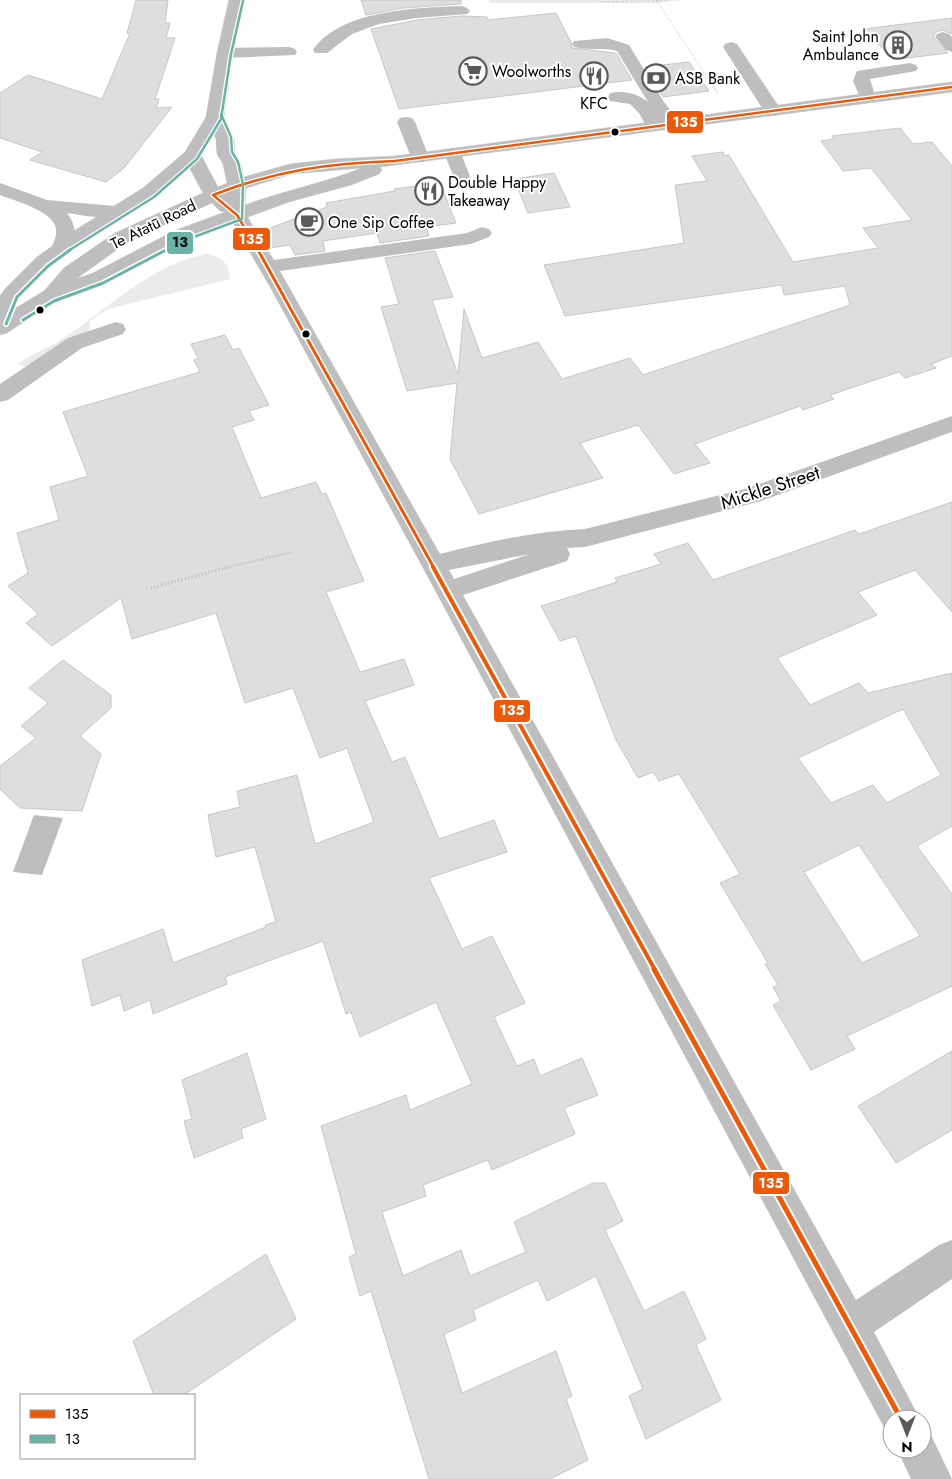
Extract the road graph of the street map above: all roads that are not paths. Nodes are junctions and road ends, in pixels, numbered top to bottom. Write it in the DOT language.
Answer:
graph roads {
  1 [pos="237,0"];
  2 [pos="462,11"];
  3 [pos="580,44"];
  4 [pos="731,47"];
  5 [pos="321,50"];
  6 [pos="289,52"];
  7 [pos="225,53"];
  8 [pos="910,68"];
  9 [pos="952,87"];
  10 [pos="616,97"];
  11 [pos="868,98"];
  12 [pos="773,111"];
  13 [pos="214,117"];
  14 [pos="406,122"];
  15 [pos="663,125"];
  16 [pos="453,153"];
  17 [pos="192,155"];
  18 [pos="420,157"];
  19 [pos="395,161"];
  20 [pos="461,176"];
  21 [pos="237,185"];
  22 [pos="0,189"];
  23 [pos="213,195"];
  24 [pos="44,205"];
  25 [pos="119,210"];
  26 [pos="237,215"];
  27 [pos="482,233"];
  28 [pos="62,248"];
  29 [pos="268,267"];
  30 [pos="51,296"];
  31 [pos="0,322"];
  32 [pos="0,328"];
  33 [pos="116,329"];
  34 [pos="0,395"];
  35 [pos="952,424"];
  36 [pos="585,538"];
  37 [pos="434,565"];
  38 [pos="447,591"];
  39 [pos="952,1258"];
  40 [pos="850,1326"];
  41 [pos="896,1409"];
  42 [pos="921,1459"];
  43 [pos="932,1479"];
  1 -- 7 [label="main road"];
  2 -- 5 [label="main road"];
  3 -- 15 [label="main road"];
  4 -- 12 [label="main road"];
  6 -- 7 [label="main road"];
  7 -- 13 [label="main road"];
  8 -- 11 [label="main road"];
  9 -- 11 [label="main road"];
  10 -- 15 [label="main road"];
  11 -- 12 [label="main road"];
  12 -- 15 [label="main road"];
  13 -- 17 [label="main road"];
  13 -- 21 [label="main road"];
  14 -- 18 [label="main road"];
  15 -- 16 [label="main road"];
  16 -- 18 [label="main road"];
  16 -- 20 [label="main road"];
  17 -- 23 [label="main road, Te Atatū Road"];
  17 -- 25 [label="main road"];
  18 -- 19 [label="main road"];
  19 -- 21 [label="main road"];
  19 -- 26 [label="main road, Te Atatū Road"];
  21 -- 23 [label="main road"];
  21 -- 26 [label="main road"];
  22 -- 24 [label="main road"];
  23 -- 26 [label="main road"];
  23 -- 30 [label="main road, Te Atatū Road"];
  24 -- 25 [label="main road"];
  24 -- 28 [label="main road"];
  25 -- 28 [label="main road"];
  26 -- 29 [label="main road"];
  26 -- 30 [label="main road, Te Atatū Road"];
  27 -- 29 [label="main road"];
  28 -- 31 [label="main road"];
  29 -- 37 [label="main road"];
  30 -- 32 [label="main road, Te Atatū Road"];
  33 -- 34 [label="main road"];
  35 -- 36 [label="main road, Mickle Street"];
  36 -- 37 [label="main road, Mickle Street"];
  36 -- 38 [label="main road, Mickle Street"];
  37 -- 38 [label="main road"];
  38 -- 40 [label="main road"];
  39 -- 40 [label="main road"];
  40 -- 41 [label="main road"];
  42 -- 43 [label="main road"];
}
